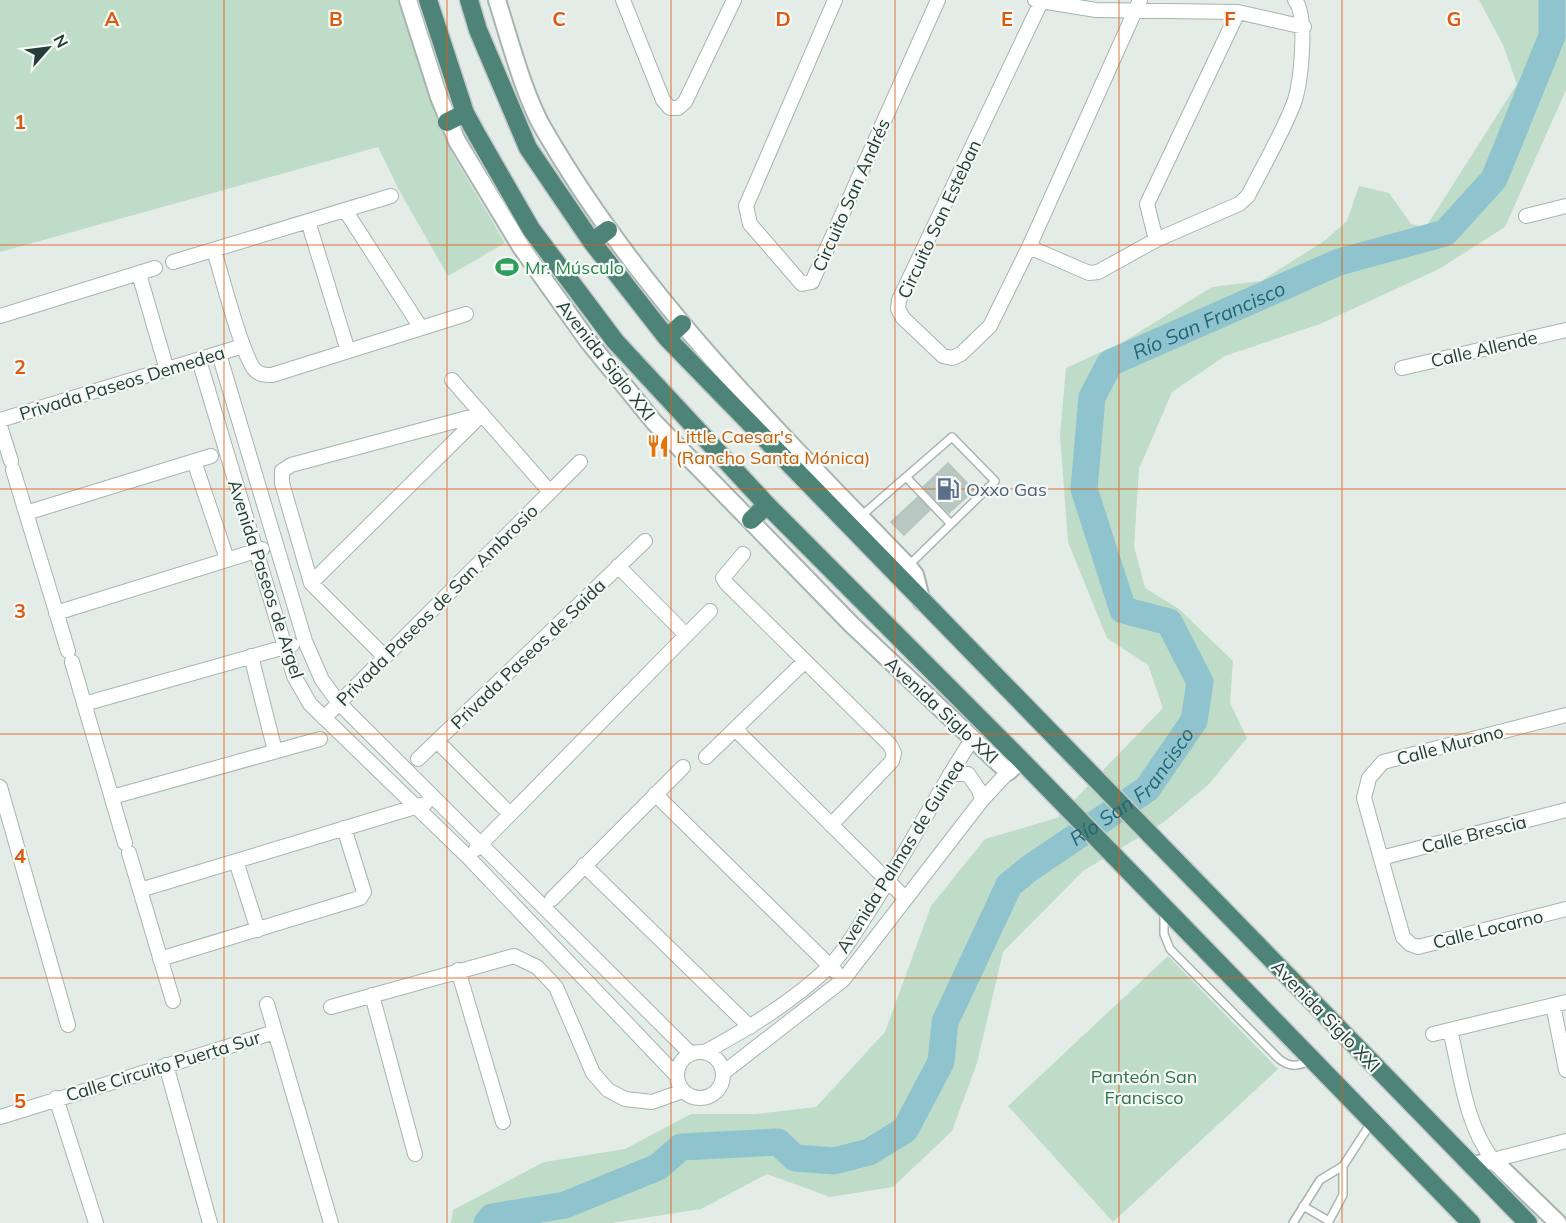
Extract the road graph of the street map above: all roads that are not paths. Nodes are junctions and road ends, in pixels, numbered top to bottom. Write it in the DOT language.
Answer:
graph roads {
  1 [pos="408,0"];
  2 [pos="428,0"];
  3 [pos="469,0"];
  4 [pos="497,0"];
  5 [pos="734,0"];
  6 [pos="835,0"];
  7 [pos="938,0"];
  8 [pos="1295,0"];
  9 [pos="1038,1"];
  10 [pos="625,2"];
  11 [pos="1138,6"];
  12 [pos="1238,12"];
  13 [pos="1304,27"];
  14 [pos="465,113"];
  15 [pos="447,122"];
  16 [pos="391,196"];
  17 [pos="1566,206"];
  18 [pos="345,210"];
  19 [pos="1526,216"];
  20 [pos="308,221"];
  21 [pos="608,230"];
  22 [pos="1156,240"];
  23 [pos="592,242"];
  24 [pos="1029,247"];
  25 [pos="214,250"];
  26 [pos="173,262"];
  27 [pos="155,268"];
  28 [pos="139,274"];
  29 [pos="466,314"];
  30 [pos="0,316"];
  31 [pos="682,324"];
  32 [pos="422,328"];
  33 [pos="1566,330"];
  34 [pos="667,338"];
  35 [pos="243,346"];
  36 [pos="348,351"];
  37 [pos="219,354"];
  38 [pos="199,360"];
  39 [pos="1402,368"];
  40 [pos="167,370"];
  41 [pos="452,380"];
  42 [pos="482,414"];
  43 [pos="0,420"];
  44 [pos="0,426"];
  45 [pos="211,456"];
  46 [pos="194,461"];
  47 [pos="580,462"];
  48 [pos="906,477"];
  49 [pos="550,492"];
  50 [pos="767,505"];
  51 [pos="26,513"];
  52 [pos="751,520"];
  53 [pos="855,521"];
  54 [pos="951,524"];
  55 [pos="645,541"];
  56 [pos="276,546"];
  57 [pos="255,551"];
  58 [pos="743,554"];
  59 [pos="227,559"];
  60 [pos="618,566"];
  61 [pos="908,566"];
  62 [pos="311,583"];
  63 [pos="923,603"];
  64 [pos="710,611"];
  65 [pos="56,612"];
  66 [pos="686,635"];
  67 [pos="305,641"];
  68 [pos="285,646"];
  69 [pos="251,656"];
  70 [pos="385,657"];
  71 [pos="804,662"];
  72 [pos="339,703"];
  73 [pos="84,704"];
  74 [pos="1566,715"];
  75 [pos="324,718"];
  76 [pos="735,729"];
  77 [pos="973,738"];
  78 [pos="320,739"];
  79 [pos="437,741"];
  80 [pos="276,751"];
  81 [pos="706,757"];
  82 [pos="418,759"];
  83 [pos="1015,766"];
  84 [pos="683,767"];
  85 [pos="950,774"];
  86 [pos="1,790"];
  87 [pos="655,794"];
  88 [pos="112,797"];
  89 [pos="437,800"];
  90 [pos="982,800"];
  91 [pos="418,807"];
  92 [pos="1566,810"];
  93 [pos="510,814"];
  94 [pos="831,825"];
  95 [pos="344,828"];
  96 [pos="481,844"];
  97 [pos="468,857"];
  98 [pos="1381,858"];
  99 [pos="236,861"];
  100 [pos="584,865"];
  101 [pos="888,881"];
  102 [pos="140,890"];
  103 [pos="905,898"];
  104 [pos="548,903"];
  105 [pos="1566,909"];
  106 [pos="258,930"];
  107 [pos="1410,944"];
  108 [pos="160,959"];
  109 [pos="830,966"];
  110 [pos="458,970"];
  111 [pos="843,980"];
  112 [pos="372,995"];
  113 [pos="173,1001"];
  114 [pos="1559,1003"];
  115 [pos="267,1004"];
  116 [pos="331,1007"];
  117 [pos="68,1025"];
  118 [pos="750,1027"];
  119 [pos="1450,1030"];
  120 [pos="274,1032"];
  121 [pos="1433,1034"];
  122 [pos="698,1053"];
  123 [pos="166,1065"];
  124 [pos="1566,1070"];
  125 [pos="723,1073"];
  126 [pos="677,1076"];
  127 [pos="683,1091"];
  128 [pos="56,1098"];
  129 [pos="0,1116"];
  130 [pos="1372,1121"];
  131 [pos="502,1122"];
  132 [pos="1566,1141"];
  133 [pos="415,1154"];
  134 [pos="1493,1160"];
  135 [pos="1343,1166"];
  136 [pos="1472,1167"];
  137 [pos="1303,1206"];
  138 [pos="1329,1222"];
  139 [pos="96,1223"];
  140 [pos="210,1223"];
  141 [pos="331,1223"];
  142 [pos="1293,1223"];
  143 [pos="1471,1223"];
  144 [pos="1528,1223"];
  145 [pos="1558,1223"];
  1 -- 15 [label="street, Avenida Siglo XXI"];
  2 -- 14 [label="highway, Avenida Siglo XXI"];
  3 -- 23 [label="highway, Avenida Siglo XXI"];
  4 -- 21 [label="street, Avenida Siglo XXI"];
  5 -- 10 [label="street"];
  6 -- 7 [label="street, Circuito San Andrés"];
  8 -- 13 [label="street"];
  9 -- 11 [label="street"];
  9 -- 24 [label="street, Circuito San Esteban"];
  11 -- 12 [label="street"];
  11 -- 24 [label="street, Circuito San Esteban"];
  12 -- 13 [label="street"];
  12 -- 22 [label="street"];
  13 -- 22 [label="street"];
  14 -- 15 [label="highway"];
  14 -- 50 [label="highway, Avenida Siglo XXI"];
  15 -- 52 [label="street, Avenida Siglo XXI"];
  16 -- 18 [label="street"];
  17 -- 19 [label="street"];
  18 -- 20 [label="street"];
  18 -- 32 [label="street"];
  20 -- 25 [label="street"];
  20 -- 36 [label="street"];
  21 -- 23 [label="highway"];
  21 -- 31 [label="street, Avenida Siglo XXI"];
  22 -- 24 [label="street"];
  23 -- 34 [label="highway, Avenida Siglo XXI"];
  25 -- 26 [label="street"];
  25 -- 35 [label="street"];
  27 -- 28 [label="street"];
  28 -- 30 [label="street"];
  28 -- 40 [label="street"];
  29 -- 32 [label="street"];
  31 -- 34 [label="highway"];
  31 -- 53 [label="street, Avenida Siglo XXI"];
  32 -- 36 [label="street"];
  33 -- 39 [label="street, Calle Allende"];
  34 -- 53 [label="highway, Avenida Siglo XXI"];
  35 -- 36 [label="street"];
  35 -- 37 [label="street, Privada Paseos Demedea"];
  37 -- 38 [label="street, Privada Paseos Demedea"];
  37 -- 56 [label="street, Avenida Paseos de Argel"];
  38 -- 40 [label="street, Privada Paseos Demedea"];
  38 -- 57 [label="street, Avenida Paseos de Argel"];
  40 -- 43 [label="street, Privada Paseos Demedea"];
  41 -- 42 [label="street, Privada Paseos de San Ambrosio"];
  42 -- 49 [label="street, Privada Paseos de San Ambrosio"];
  42 -- 62 [label="street"];
  42 -- 62 [label="street"];
  44 -- 51 [label="street, Privada Paseos Demedea"];
  45 -- 46 [label="street"];
  46 -- 51 [label="street"];
  46 -- 59 [label="street"];
  47 -- 49 [label="street, Privada Paseos de San Ambrosio"];
  48 -- 53 [label="lane"];
  48 -- 54 [label="lane"];
  48 -- 54 [label="lane"];
  49 -- 70 [label="street, Privada Paseos de San Ambrosio"];
  50 -- 52 [label="highway"];
  50 -- 83 [label="highway, Avenida Siglo XXI"];
  51 -- 65 [label="street, Privada Paseos Demedea"];
  52 -- 77 [label="street, Avenida Siglo XXI"];
  53 -- 61 [label="street, Avenida Siglo XXI"];
  53 -- 63 [label="highway, Avenida Siglo XXI"];
  54 -- 61 [label="lane"];
  55 -- 60 [label="street, Privada Paseos de Saida"];
  56 -- 57 [label="street"];
  56 -- 67 [label="street, Avenida Paseos de Argel"];
  57 -- 59 [label="street"];
  57 -- 68 [label="street, Avenida Paseos de Argel"];
  58 -- 71 [label="street"];
  59 -- 65 [label="street"];
  60 -- 66 [label="street, Privada Paseos de Saida"];
  60 -- 79 [label="street, Privada Paseos de Saida"];
  61 -- 63 [label="street, Avenida Siglo XXI"];
  62 -- 70 [label="street"];
  63 -- 136 [label="highway, Avenida Siglo XXI"];
  64 -- 66 [label="street"];
  65 -- 73 [label="street, Privada Paseos Demedea"];
  66 -- 93 [label="street"];
  67 -- 68 [label="street"];
  67 -- 72 [label="street, Avenida Paseos de Argel"];
  68 -- 69 [label="street"];
  68 -- 75 [label="street, Avenida Paseos de Argel"];
  69 -- 73 [label="street"];
  69 -- 80 [label="street"];
  70 -- 72 [label="street, Privada Paseos de San Ambrosio"];
  71 -- 76 [label="street"];
  71 -- 94 [label="street"];
  72 -- 75 [label="street, Privada Paseos de San Ambrosio"];
  72 -- 89 [label="street, Avenida Paseos de Argel"];
  73 -- 88 [label="street, Privada Paseos Demedea"];
  74 -- 98 [label="street, Calle Murano"];
  75 -- 91 [label="street, Avenida Paseos de Argel"];
  76 -- 81 [label="street"];
  76 -- 94 [label="street"];
  77 -- 83 [label="street, Avenida Siglo XXI"];
  77 -- 85 [label="street, Avenida Palmas de Guinea"];
  78 -- 80 [label="street"];
  79 -- 82 [label="street, Privada Paseos de Saida"];
  79 -- 93 [label="street, Privada Paseos de Saida"];
  80 -- 88 [label="street"];
  83 -- 90 [label="street, Avenida Palmas de Guinea"];
  83 -- 130 [label="highway, Avenida Siglo XXI"];
  84 -- 87 [label="street"];
  85 -- 90 [label="street"];
  85 -- 101 [label="street, Avenida Palmas de Guinea"];
  86 -- 117 [label="street"];
  87 -- 100 [label="street"];
  87 -- 109 [label="street"];
  88 -- 102 [label="street, Privada Paseos Demedea"];
  89 -- 91 [label="street"];
  89 -- 96 [label="street, Avenida Paseos de Argel"];
  90 -- 103 [label="street, Avenida Palmas de Guinea"];
  91 -- 95 [label="street"];
  91 -- 97 [label="street, Avenida Paseos de Argel"];
  92 -- 98 [label="street, Calle Brescia"];
  93 -- 96 [label="street"];
  94 -- 101 [label="street"];
  95 -- 99 [label="street"];
  95 -- 106 [label="street"];
  96 -- 97 [label="street"];
  96 -- 104 [label="street, Avenida Paseos de Argel"];
  97 -- 126 [label="street, Avenida Paseos de Argel"];
  98 -- 107 [label="street, Calle Murano"];
  99 -- 102 [label="street"];
  99 -- 106 [label="street"];
  100 -- 104 [label="street"];
  100 -- 118 [label="street"];
  101 -- 103 [label="street"];
  101 -- 109 [label="street, Avenida Palmas de Guinea"];
  102 -- 108 [label="street, Privada Paseos Demedea"];
  103 -- 111 [label="street, Avenida Palmas de Guinea"];
  104 -- 122 [label="street"];
  105 -- 107 [label="street, Calle Locarno"];
  106 -- 108 [label="street"];
  108 -- 113 [label="street, Privada Paseos Demedea"];
  109 -- 111 [label="street"];
  109 -- 118 [label="street, Avenida Palmas de Guinea"];
  110 -- 112 [label="street"];
  110 -- 127 [label="street"];
  110 -- 131 [label="street"];
  111 -- 125 [label="street, Avenida Palmas de Guinea"];
  112 -- 116 [label="street"];
  112 -- 133 [label="street"];
  114 -- 119 [label="street"];
  114 -- 124 [label="street"];
  115 -- 120 [label="street"];
  118 -- 122 [label="street, Avenida Palmas de Guinea"];
  119 -- 121 [label="street"];
  119 -- 134 [label="street"];
  120 -- 123 [label="street, Calle Circuito Puerta Sur"];
  120 -- 141 [label="street, Calle Circuito Puerta Sur"];
  122 -- 125 [label="street"];
  122 -- 126 [label="street"];
  123 -- 128 [label="street, Calle Circuito Puerta Sur"];
  123 -- 140 [label="street"];
  125 -- 127 [label="street"];
  126 -- 127 [label="street"];
  128 -- 129 [label="street, Calle Circuito Puerta Sur"];
  128 -- 139 [label="street"];
  130 -- 135 [label="lane"];
  130 -- 143 [label="highway, Avenida Siglo XXI"];
  132 -- 134 [label="street"];
  134 -- 136 [label="street"];
  134 -- 145 [label="street"];
  135 -- 137 [label="lane"];
  135 -- 138 [label="lane"];
  136 -- 144 [label="highway, Avenida Siglo XXI"];
  137 -- 138 [label="lane"];
  137 -- 142 [label="lane"];
}
